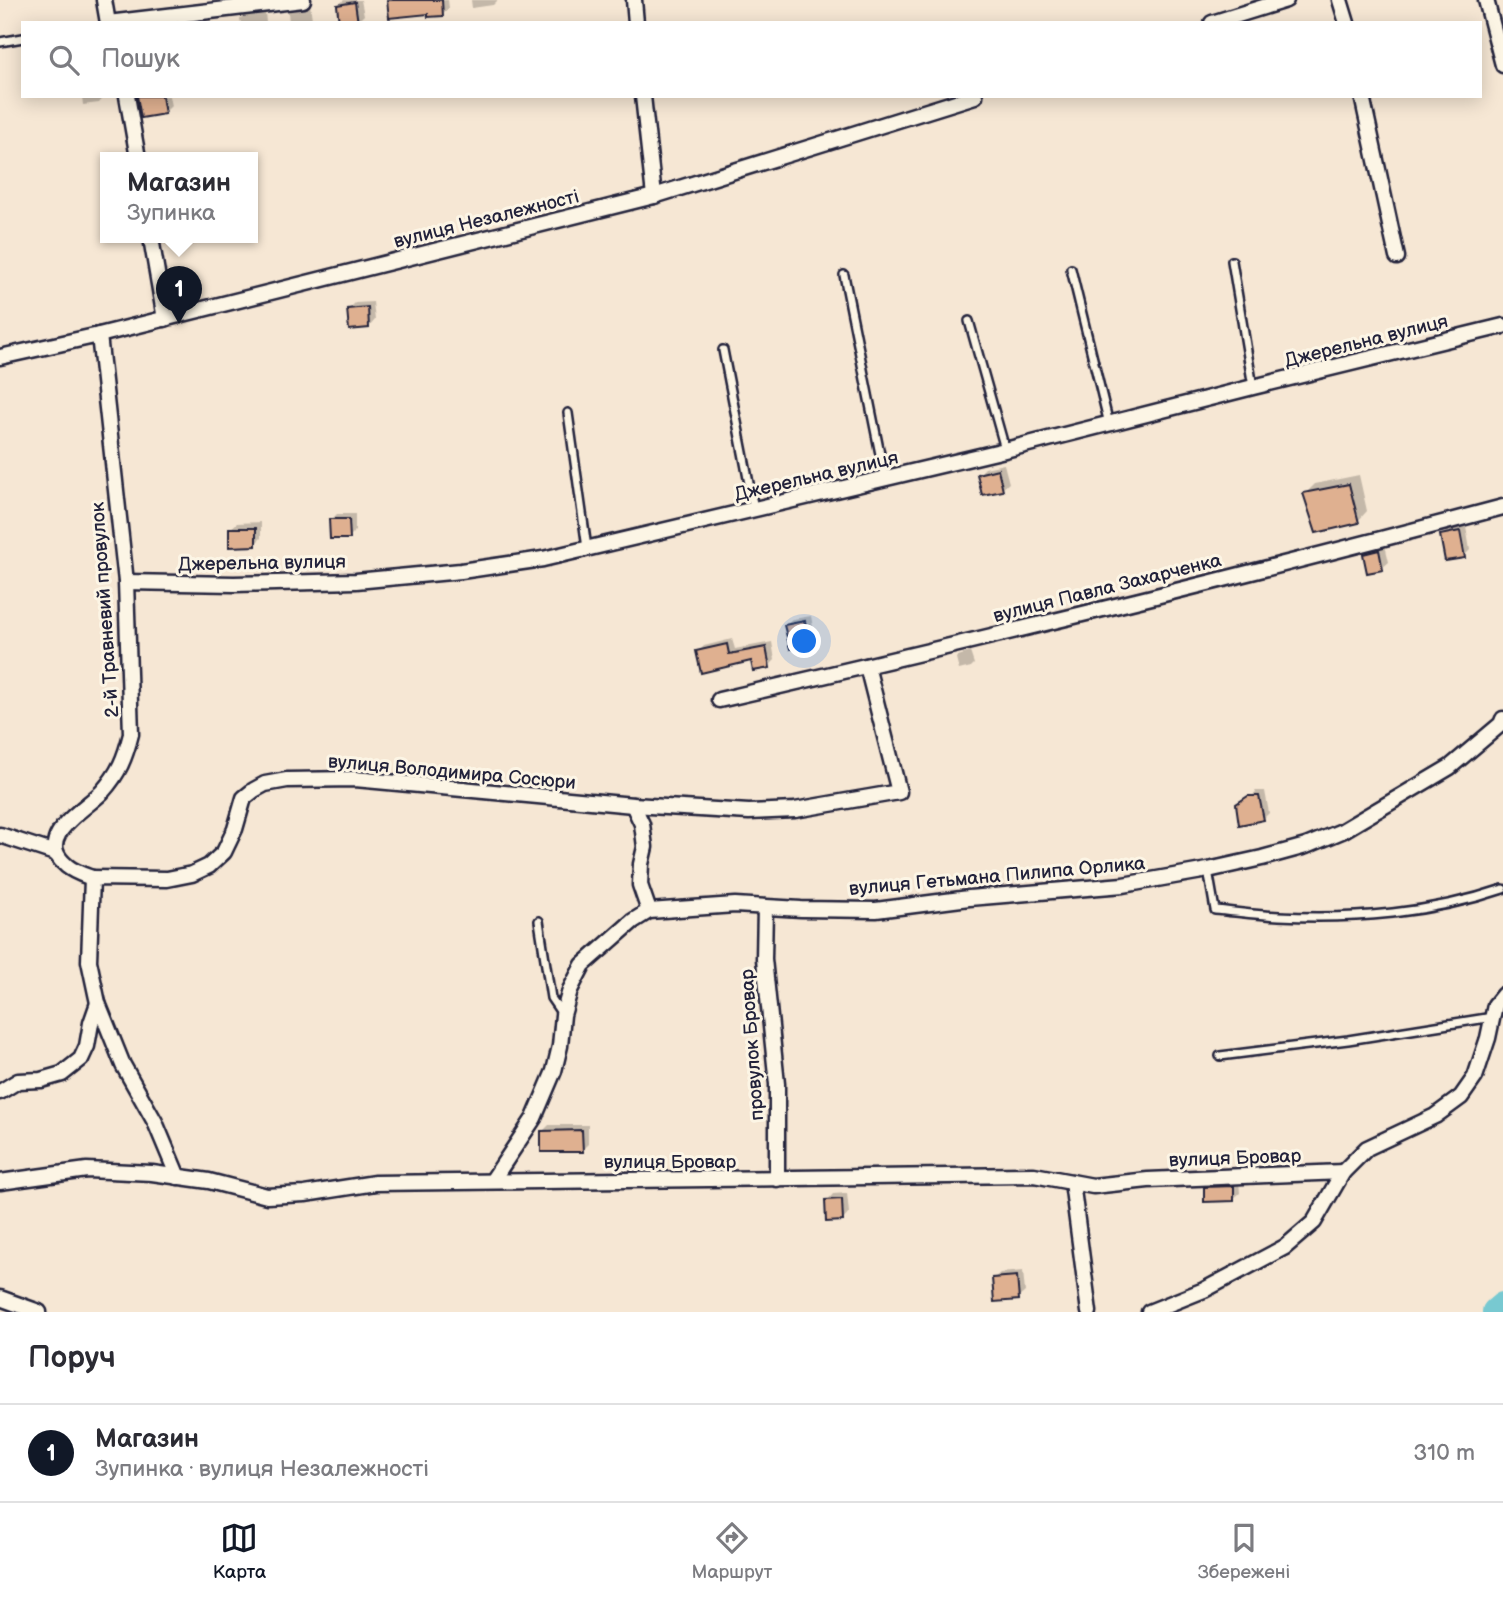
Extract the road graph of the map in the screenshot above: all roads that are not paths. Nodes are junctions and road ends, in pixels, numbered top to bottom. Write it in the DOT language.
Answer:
graph roads {
  1 [pos="104,0"];
  2 [pos="303,0"];
  3 [pos="634,0"];
  4 [pos="1286,0"];
  5 [pos="1340,0"];
  6 [pos="1486,0"];
  7 [pos="108,21"];
  8 [pos="125,21"];
  9 [pos="636,21"];
  10 [pos="1218,21"];
  11 [pos="1346,21"];
  12 [pos="21,38"];
  13 [pos="0,43"];
  14 [pos="1503,65"];
  15 [pos="127,98"];
  16 [pos="643,98"];
  17 [pos="969,98"];
  18 [pos="1362,98"];
  19 [pos="137,152"];
  20 [pos="654,196"];
  21 [pos="152,243"];
  22 [pos="1397,257"];
  23 [pos="1232,261"];
  24 [pos="1071,269"];
  25 [pos="844,275"];
  26 [pos="165,319"];
  27 [pos="970,321"];
  28 [pos="1503,326"];
  29 [pos="99,335"];
  30 [pos="723,350"];
  31 [pos="0,357"];
  32 [pos="1253,387"];
  33 [pos="568,413"];
  34 [pos="1109,424"];
  35 [pos="1005,450"];
  36 [pos="885,478"];
  37 [pos="1503,507"];
  38 [pos="754,509"];
  39 [pos="587,549"];
  40 [pos="126,582"];
  41 [pos="867,666"];
  42 [pos="719,699"];
  43 [pos="1502,724"];
  44 [pos="633,805"];
  45 [pos="0,835"];
  46 [pos="55,853"];
  47 [pos="1208,870"];
  48 [pos="92,878"];
  49 [pos="1503,889"];
  50 [pos="765,907"];
  51 [pos="649,911"];
  52 [pos="539,921"];
  53 [pos="1503,995"];
  54 [pos="98,1003"];
  55 [pos="563,1015"];
  56 [pos="1493,1017"];
  57 [pos="1220,1056"];
  58 [pos="0,1092"];
  59 [pos="1343,1172"];
  60 [pos="178,1177"];
  61 [pos="777,1179"];
  62 [pos="492,1181"];
  63 [pos="0,1182"];
  64 [pos="1072,1182"];
  65 [pos="0,1298"];
  66 [pos="39,1312"];
  67 [pos="1088,1312"];
  68 [pos="1149,1312"];
  1 -- 7 [label="street"];
  2 -- 8 [label="street"];
  3 -- 9 [label="street"];
  4 -- 10 [label="street"];
  5 -- 11 [label="street"];
  6 -- 14 [label="street"];
  12 -- 13 [label="lane"];
  15 -- 19 [label="street"];
  16 -- 20 [label="street"];
  17 -- 20 [label="street, вулиця Незалежності"];
  18 -- 22 [label="street"];
  20 -- 26 [label="street, вулиця Незалежності"];
  21 -- 26 [label="street"];
  23 -- 32 [label="lane"];
  24 -- 34 [label="lane"];
  25 -- 36 [label="lane"];
  26 -- 29 [label="street, вулиця Незалежності"];
  27 -- 35 [label="lane"];
  28 -- 32 [label="street, Джерельна вулиця"];
  29 -- 31 [label="street, вулиця Незалежності"];
  29 -- 40 [label="street, 2-й Травневий провулок"];
  30 -- 38 [label="lane"];
  32 -- 34 [label="street, Джерельна вулиця"];
  33 -- 39 [label="lane"];
  34 -- 35 [label="street, Джерельна вулиця"];
  35 -- 36 [label="street, Джерельна вулиця"];
  36 -- 38 [label="street, Джерельна вулиця"];
  37 -- 41 [label="street, вулиця Павла Захарченка"];
  38 -- 39 [label="street, Джерельна вулиця"];
  39 -- 40 [label="street, Джерельна вулиця"];
  40 -- 46 [label="street, 2-й Травневий провулок"];
  41 -- 42 [label="street, вулиця Павла Захарченка"];
  41 -- 44 [label="street, вулиця Володимира Сосюри"];
  43 -- 47 [label="street, вулиця Гетьмана Пилипа Орлика"];
  44 -- 48 [label="street, вулиця Володимира Сосюри"];
  44 -- 51 [label="street"];
  45 -- 46 [label="street"];
  46 -- 48 [label="street"];
  47 -- 49 [label="lane"];
  47 -- 50 [label="street, вулиця Гетьмана Пилипа Орлика"];
  48 -- 54 [label="street"];
  50 -- 51 [label="street, вулиця Гетьмана Пилипа Орлика"];
  50 -- 61 [label="street, провулок Бровар"];
  51 -- 55 [label="street"];
  52 -- 55 [label="lane"];
  53 -- 56 [label="street"];
  54 -- 58 [label="street"];
  54 -- 60 [label="street"];
  55 -- 62 [label="street"];
  56 -- 57 [label="lane"];
  56 -- 59 [label="street"];
  59 -- 64 [label="street, вулиця Бровар"];
  59 -- 68 [label="street"];
  60 -- 62 [label="street, вулиця Бровар"];
  60 -- 63 [label="street, вулиця Бровар"];
  61 -- 62 [label="street, вулиця Бровар"];
  61 -- 64 [label="street, вулиця Бровар"];
  64 -- 67 [label="street"];
  65 -- 66 [label="street"];
}
